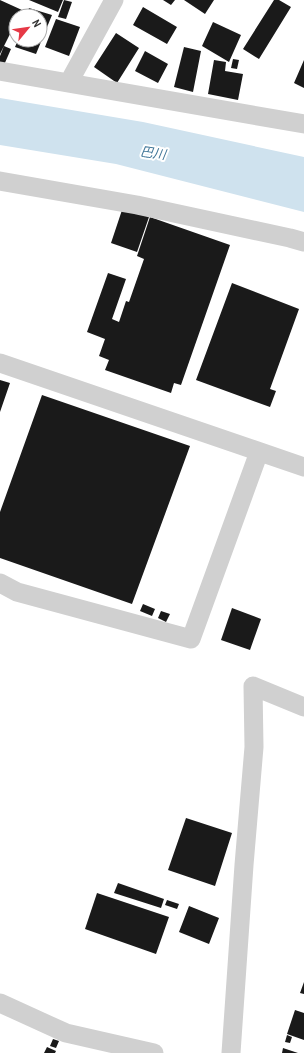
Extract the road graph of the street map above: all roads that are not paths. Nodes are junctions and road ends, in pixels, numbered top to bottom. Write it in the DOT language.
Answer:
graph roads {
  1 [pos="112,1"];
  2 [pos="0,71"];
  3 [pos="69,82"];
  4 [pos="304,124"];
  5 [pos="0,181"];
  6 [pos="304,242"];
  7 [pos="0,362"];
  8 [pos="259,452"];
  9 [pos="304,467"];
  10 [pos="0,583"];
  11 [pos="304,707"];
  12 [pos="0,1003"];
  13 [pos="154,1053"];
  14 [pos="231,1053"];
  1 -- 3 [label="street"];
  2 -- 3 [label="street"];
  3 -- 4 [label="street"];
  5 -- 6 [label="street"];
  7 -- 8 [label="street"];
  8 -- 9 [label="street"];
  8 -- 10 [label="street"];
  11 -- 14 [label="street"];
  12 -- 13 [label="street"];
}
